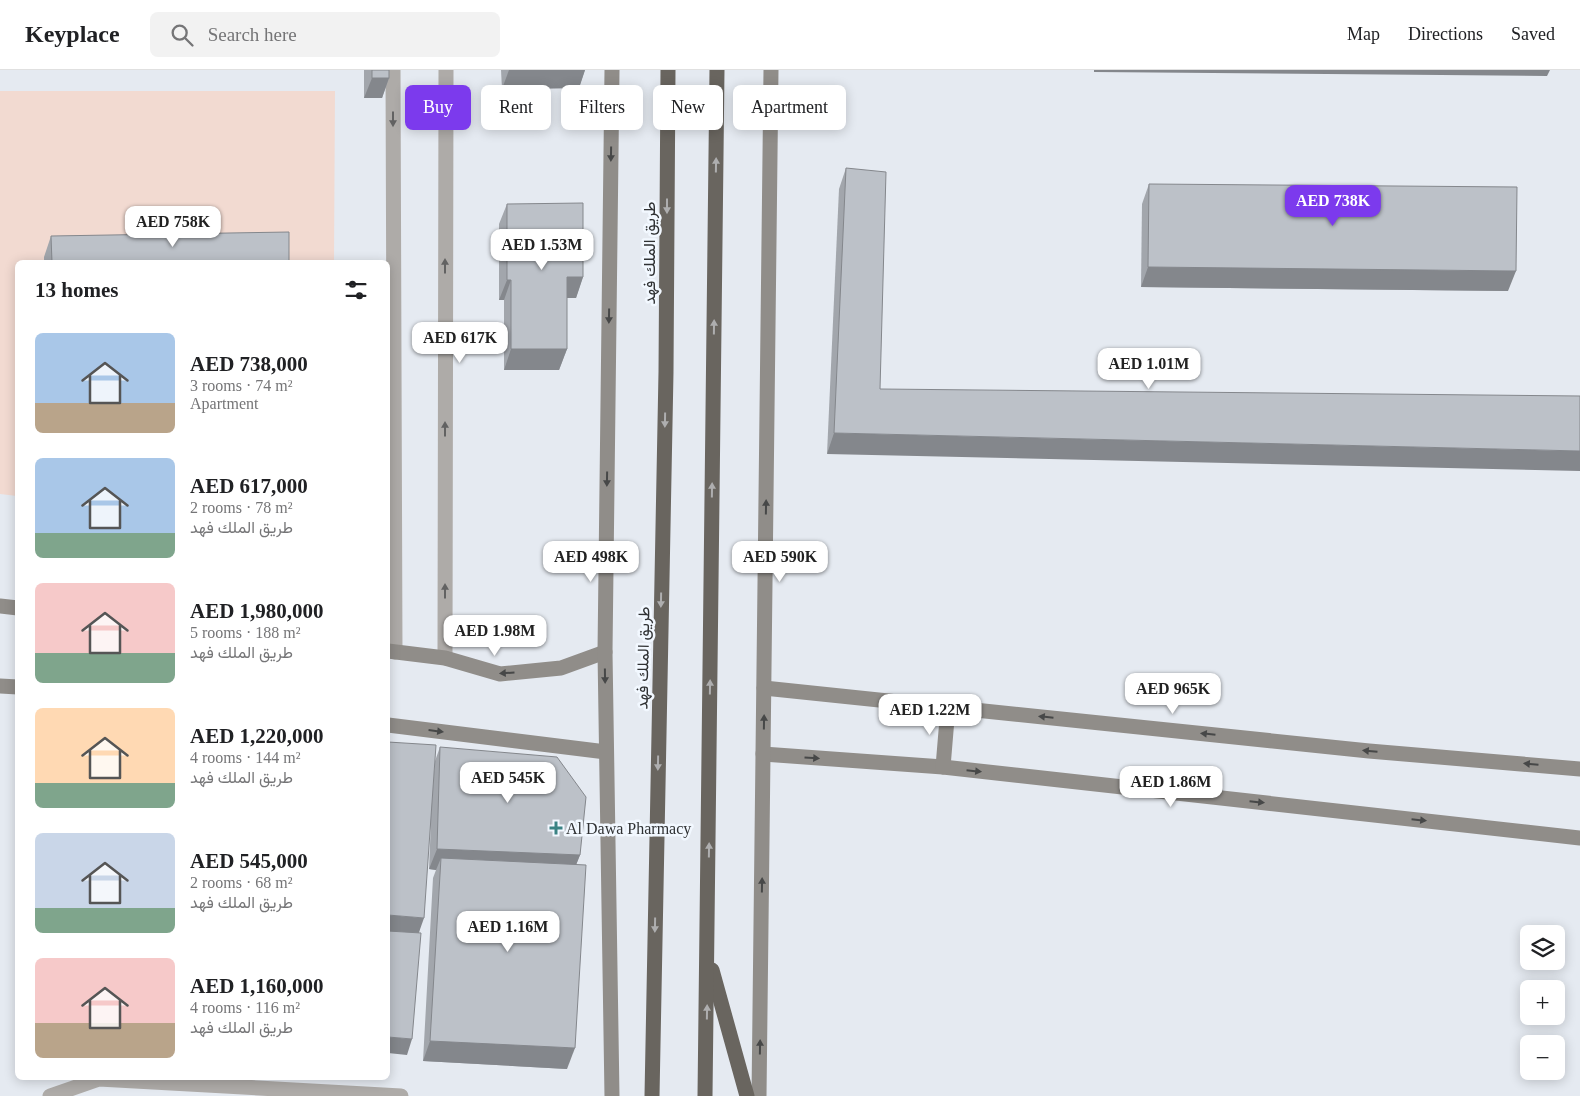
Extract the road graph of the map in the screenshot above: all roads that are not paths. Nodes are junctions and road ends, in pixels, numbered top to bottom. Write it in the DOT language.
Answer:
graph roads {
  1 [pos="393,70"];
  2 [pos="446,70"];
  3 [pos="612,70"];
  4 [pos="668,70"];
  5 [pos="717,70"];
  6 [pos="771,70"];
  7 [pos="0,606"];
  8 [pos="15,608"];
  9 [pos="392,652"];
  10 [pos="605,652"];
  11 [pos="445,658"];
  12 [pos="0,686"];
  13 [pos="15,687"];
  14 [pos="764,688"];
  15 [pos="948,707"];
  16 [pos="390,724"];
  17 [pos="606,752"];
  18 [pos="763,754"];
  19 [pos="943,767"];
  20 [pos="1580,769"];
  21 [pos="1580,838"];
  22 [pos="708,954"];
  23 [pos="96,1080"];
  24 [pos="117,1080"];
  25 [pos="50,1096"];
  26 [pos="401,1096"];
  27 [pos="612,1096"];
  28 [pos="652,1096"];
  29 [pos="705,1096"];
  30 [pos="748,1096"];
  31 [pos="759,1096"];
  1 -- 9 [label="street, one-way"];
  11 -- 2 [label="street, one-way"];
  3 -- 10 [label="main road, one-way"];
  4 -- 28 [label="highway, طريق الملك فهد, one-way"];
  22 -- 5 [label="highway, one-way"];
  14 -- 6 [label="main road, one-way"];
  7 -- 8 [label="main road"];
  9 -- 11 [label="main road"];
  10 -- 11 [label="main road, one-way"];
  10 -- 17 [label="main road, one-way"];
  12 -- 13 [label="main road"];
  14 -- 15 [label="main road"];
  18 -- 14 [label="main road, one-way"];
  15 -- 19 [label="main road"];
  20 -- 15 [label="main road, one-way"];
  16 -- 17 [label="main road, one-way"];
  17 -- 27 [label="main road"];
  18 -- 19 [label="main road, one-way"];
  31 -- 18 [label="main road, one-way"];
  19 -- 21 [label="main road, one-way"];
  29 -- 22 [label="highway, one-way"];
  22 -- 30 [label="highway"];
  23 -- 25 [label="street"];
  24 -- 26 [label="street"];
}
